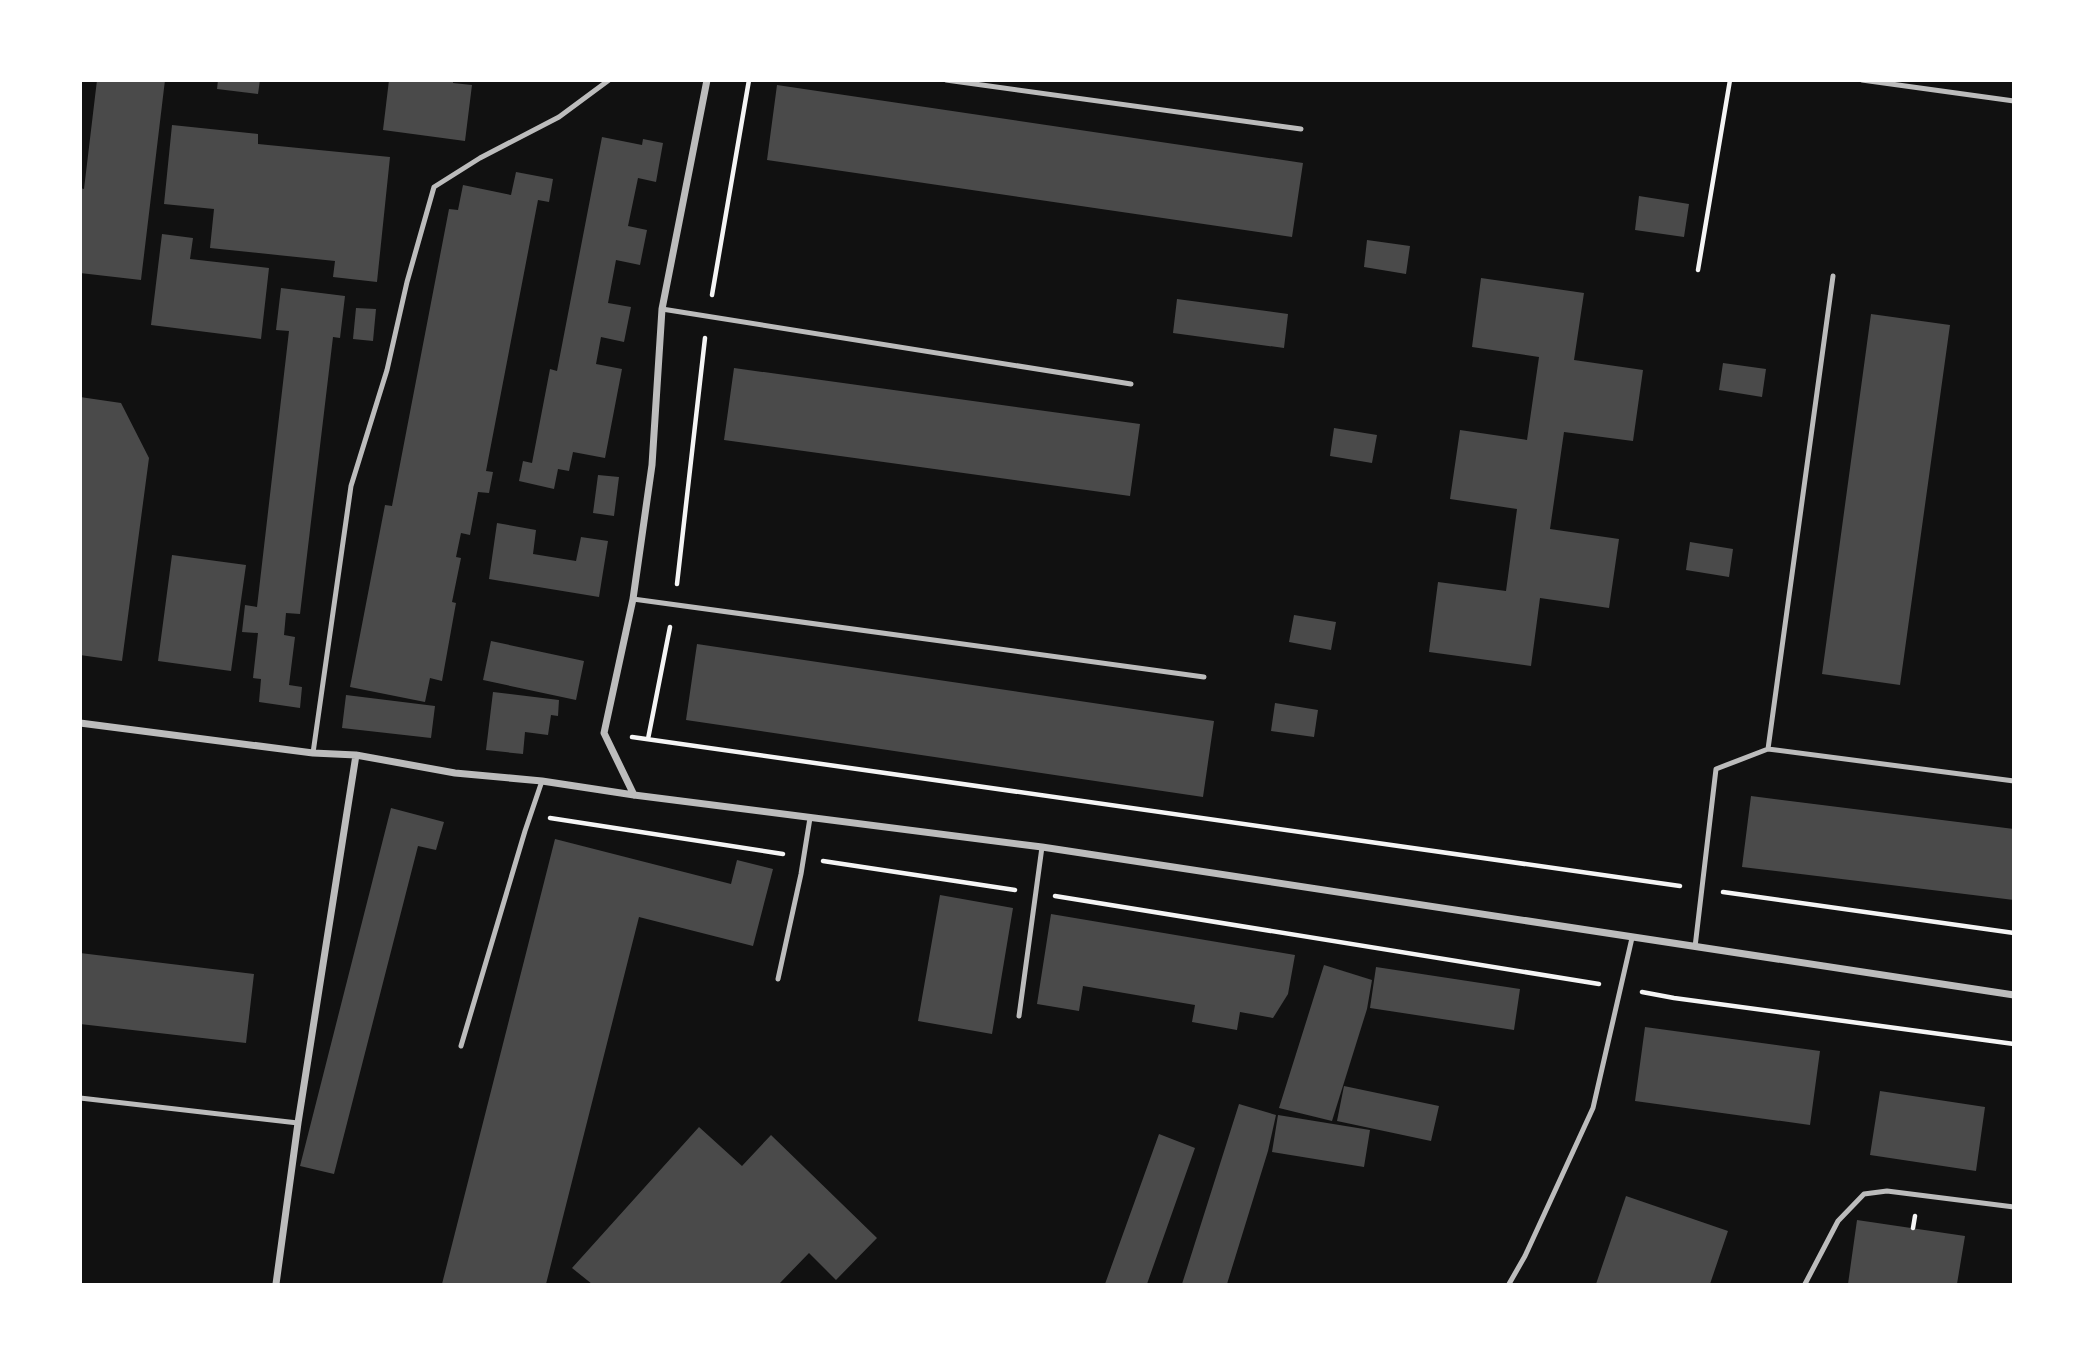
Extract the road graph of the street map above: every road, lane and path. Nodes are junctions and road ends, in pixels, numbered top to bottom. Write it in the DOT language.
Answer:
graph roads {
  1 [pos="609,80"];
  2 [pos="707,80"];
  3 [pos="749,80"];
  4 [pos="946,80"];
  5 [pos="1730,80"];
  6 [pos="1862,80"];
  7 [pos="2014,101"];
  8 [pos="1301,129"];
  9 [pos="1698,270"];
  10 [pos="1833,276"];
  11 [pos="662,309"];
  12 [pos="708,317"];
  13 [pos="1131,384"];
  14 [pos="633,599"];
  15 [pos="675,605"];
  16 [pos="1204,677"];
  17 [pos="80,723"];
  18 [pos="604,733"];
  19 [pos="648,739"];
  20 [pos="1768,749"];
  21 [pos="313,753"];
  22 [pos="356,755"];
  23 [pos="542,781"];
  24 [pos="2014,781"];
  25 [pos="634,795"];
  26 [pos="532,815"];
  27 [pos="810,818"];
  28 [pos="1042,847"];
  29 [pos="803,858"];
  30 [pos="1682,886"];
  31 [pos="1710,890"];
  32 [pos="1036,893"];
  33 [pos="2014,933"];
  34 [pos="1632,938"];
  35 [pos="1695,947"];
  36 [pos="778,979"];
  37 [pos="1621,987"];
  38 [pos="2014,995"];
  39 [pos="1019,1016"];
  40 [pos="2014,1044"];
  41 [pos="461,1046"];
  42 [pos="80,1098"];
  43 [pos="298,1123"];
  44 [pos="2014,1207"];
  45 [pos="276,1284"];
  46 [pos="1509,1284"];
  47 [pos="1805,1284"];
  1 -- 21 [label="lane"];
  2 -- 11 [label="street"];
  3 -- 12 [label="path"];
  4 -- 8 [label="lane"];
  5 -- 9 [label="path"];
  6 -- 7 [label="lane"];
  10 -- 20 [label="lane"];
  11 -- 12 [label="lane"];
  11 -- 14 [label="street"];
  12 -- 13 [label="lane"];
  12 -- 15 [label="path"];
  14 -- 15 [label="lane"];
  14 -- 18 [label="street"];
  15 -- 16 [label="lane"];
  15 -- 19 [label="path"];
  17 -- 21 [label="street"];
  18 -- 19 [label="path"];
  18 -- 25 [label="street"];
  19 -- 30 [label="path"];
  20 -- 24 [label="lane"];
  20 -- 35 [label="lane"];
  21 -- 22 [label="street"];
  22 -- 23 [label="street"];
  22 -- 43 [label="street"];
  23 -- 25 [label="street"];
  23 -- 26 [label="lane"];
  25 -- 27 [label="street"];
  26 -- 29 [label="path"];
  26 -- 41 [label="lane"];
  27 -- 28 [label="street"];
  27 -- 29 [label="lane"];
  28 -- 32 [label="lane"];
  28 -- 34 [label="street"];
  29 -- 32 [label="path"];
  29 -- 36 [label="lane"];
  31 -- 33 [label="path"];
  32 -- 37 [label="path"];
  32 -- 39 [label="lane"];
  34 -- 35 [label="street"];
  34 -- 37 [label="lane"];
  35 -- 38 [label="street"];
  37 -- 40 [label="path"];
  37 -- 46 [label="lane"];
  42 -- 43 [label="lane"];
  43 -- 45 [label="street"];
  44 -- 47 [label="lane"];
}
